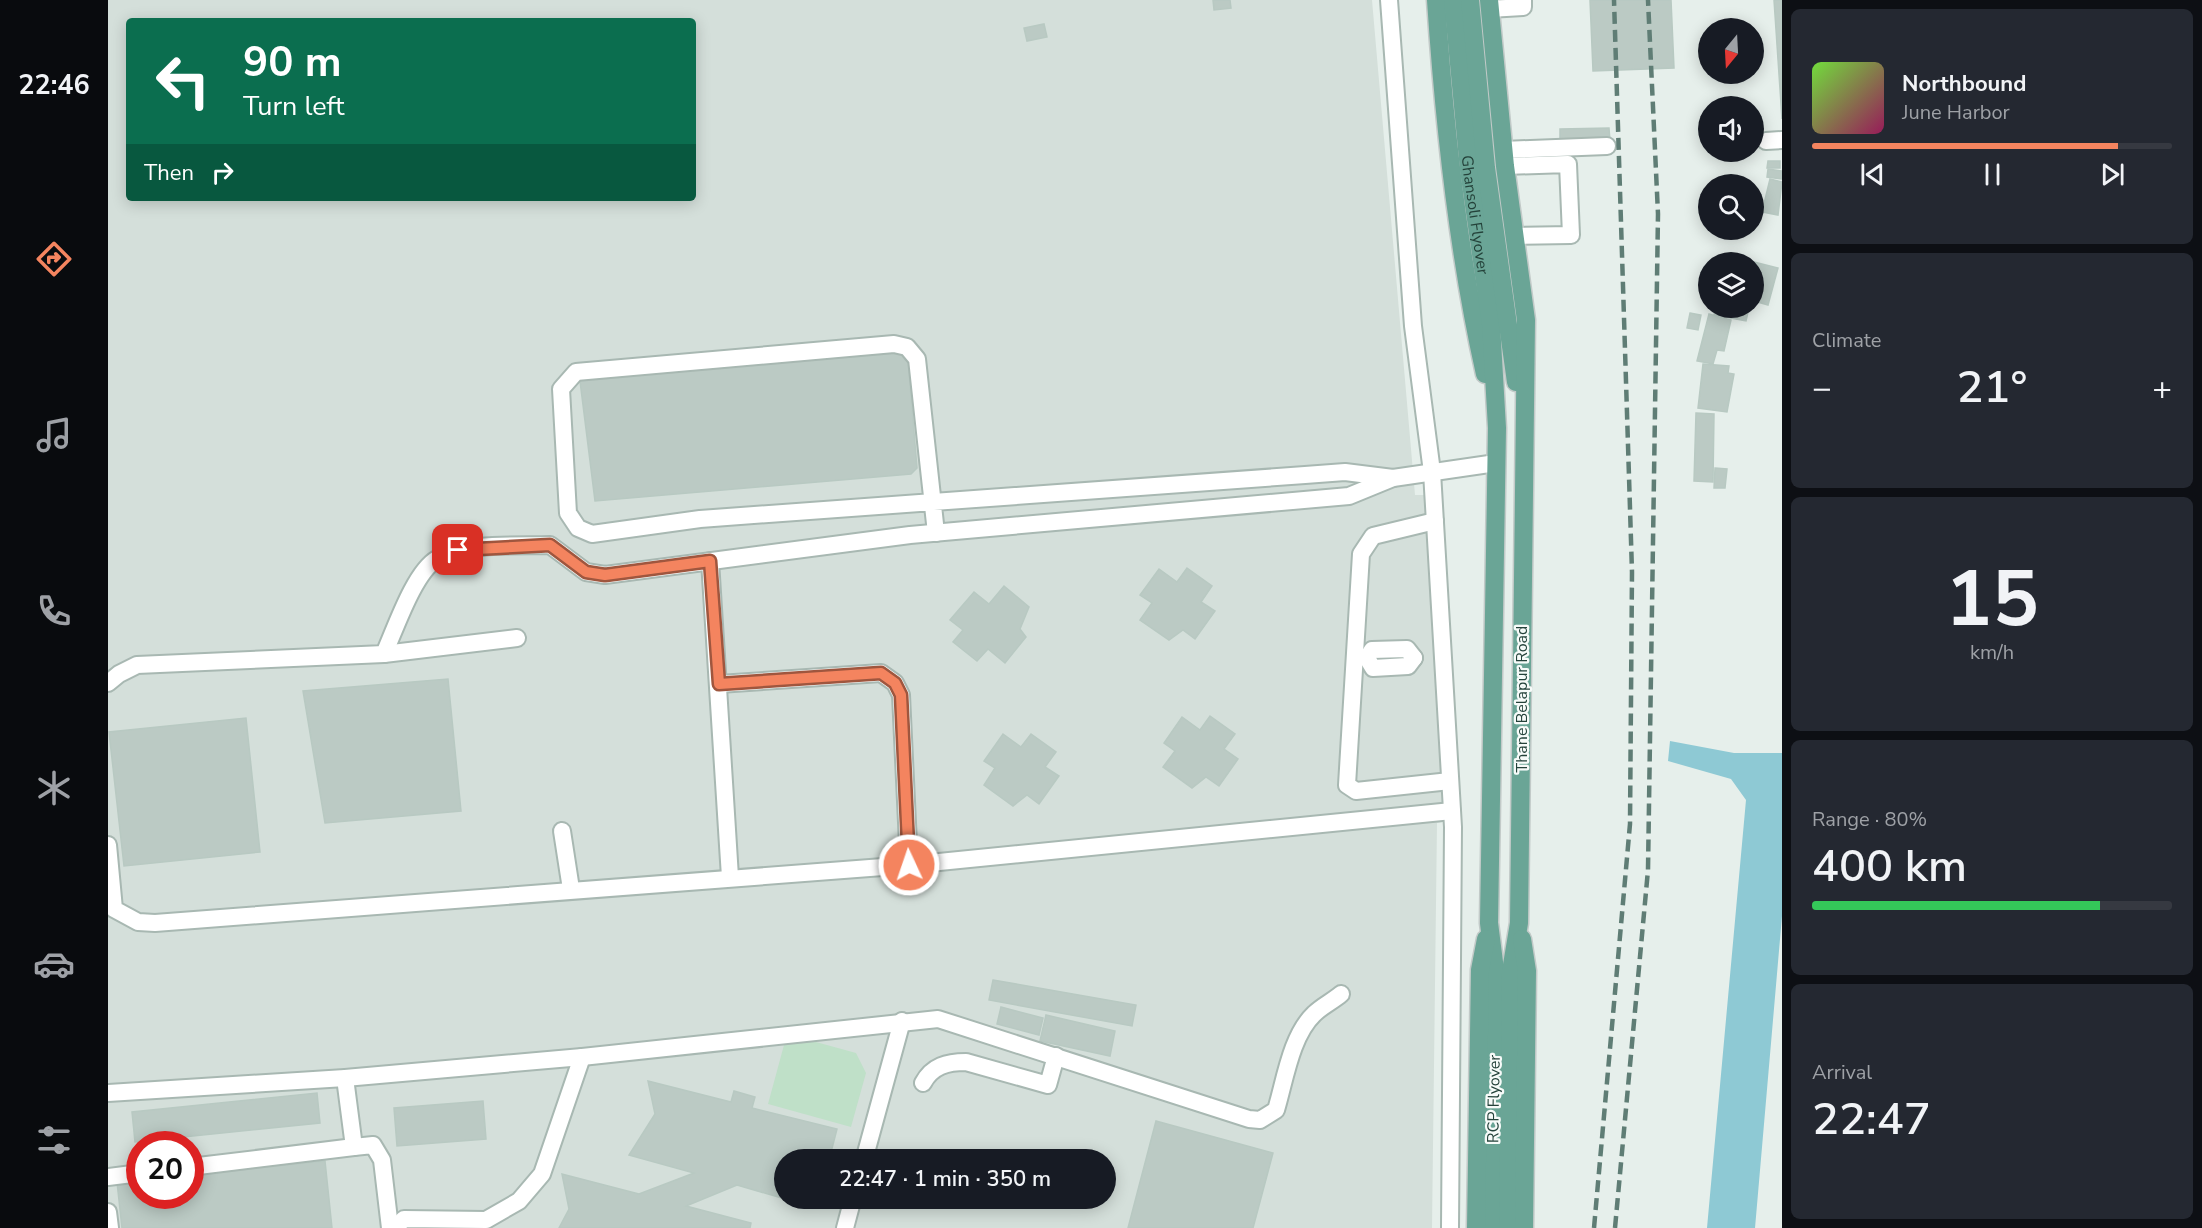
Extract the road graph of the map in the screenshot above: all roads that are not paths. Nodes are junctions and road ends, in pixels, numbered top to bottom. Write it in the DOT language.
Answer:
graph roads {
  1 [pos="1389,0"];
  2 [pos="1436,0"];
  3 [pos="1453,0"];
  4 [pos="1470,0"];
  5 [pos="1523,0"];
  6 [pos="1489,5"];
  7 [pos="1607,146"];
  8 [pos="1504,158"];
  9 [pos="1515,236"];
  10 [pos="1499,323"];
  11 [pos="1523,428"];
  12 [pos="1497,429"];
  13 [pos="1496,463"];
  14 [pos="1432,472"];
  15 [pos="1393,478"];
  16 [pos="931,502"];
  17 [pos="1435,522"];
  18 [pos="936,533"];
  19 [pos="710,561"];
  20 [pos="517,638"];
  21 [pos="384,654"];
  22 [pos="1443,657"];
  23 [pos="1360,658"];
  24 [pos="108,683"];
  25 [pos="719,684"];
  26 [pos="1450,781"];
  27 [pos="1452,811"];
  28 [pos="562,831"];
  29 [pos="108,845"];
  30 [pos="909,865"];
  31 [pos="730,877"];
  32 [pos="571,889"];
  33 [pos="1489,923"];
  34 [pos="1519,923"];
  35 [pos="1503,970"];
  36 [pos="1341,994"];
  37 [pos="902,1021"];
  38 [pos="1056,1056"];
  39 [pos="582,1057"];
  40 [pos="345,1078"];
  41 [pos="923,1083"];
  42 [pos="108,1094"];
  43 [pos="354,1147"];
  44 [pos="867,1149"];
  45 [pos="204,1165"];
  46 [pos="126,1175"];
  47 [pos="108,1177"];
  48 [pos="850,1209"];
  49 [pos="108,1212"];
  50 [pos="110,1228"];
  51 [pos="393,1228"];
  52 [pos="845,1228"];
  53 [pos="1450,1228"];
  54 [pos="1476,1228"];
  55 [pos="1491,1228"];
  56 [pos="1508,1228"];
  57 [pos="1524,1228"];
  1 -- 14 [label="street"];
  2 -- 12 [label="main road"];
  3 -- 10 [label="main road, Ghansoli Flyover"];
  4 -- 10 [label="main road, Ghansoli Flyover"];
  5 -- 6 [label="street"];
  6 -- 8 [label="main road"];
  7 -- 8 [label="street"];
  8 -- 9 [label="main road"];
  8 -- 9 [label="street"];
  9 -- 11 [label="main road"];
  10 -- 11 [label="main road, Ghansoli Flyover"];
  10 -- 12 [label="main road, Ghansoli Flyover"];
  11 -- 34 [label="main road, Thane Belapur Road"];
  12 -- 13 [label="main road, Thane Belapur Road"];
  13 -- 14 [label="street"];
  13 -- 33 [label="main road, Thane Belapur Road"];
  14 -- 15 [label="street"];
  14 -- 17 [label="street"];
  15 -- 16 [label="street"];
  15 -- 18 [label="street"];
  16 -- 16 [label="street"];
  16 -- 18 [label="street"];
  17 -- 22 [label="street"];
  17 -- 23 [label="street"];
  18 -- 19 [label="street"];
  19 -- 21 [label="street"];
  19 -- 25 [label="street"];
  20 -- 21 [label="street"];
  21 -- 24 [label="street"];
  22 -- 23 [label="street"];
  22 -- 26 [label="street"];
  23 -- 26 [label="street"];
  25 -- 30 [label="street"];
  25 -- 31 [label="street"];
  26 -- 27 [label="street"];
  27 -- 30 [label="street"];
  27 -- 53 [label="street"];
  28 -- 32 [label="street"];
  29 -- 32 [label="street"];
  30 -- 31 [label="street"];
  31 -- 32 [label="street"];
  33 -- 35 [label="main road, Thane Belapur Road"];
  33 -- 54 [label="main road"];
  34 -- 35 [label="main road, Thane Belapur Road"];
  34 -- 57 [label="main road"];
  35 -- 55 [label="main road, RCP Flyover"];
  35 -- 56 [label="main road, RCP Flyover"];
  36 -- 38 [label="street"];
  37 -- 38 [label="street"];
  37 -- 39 [label="street"];
  37 -- 44 [label="street"];
  38 -- 41 [label="street"];
  39 -- 40 [label="street"];
  39 -- 51 [label="street"];
  40 -- 42 [label="street"];
  40 -- 43 [label="street"];
  43 -- 45 [label="street"];
  43 -- 51 [label="street"];
  46 -- 47 [label="street"];
  48 -- 52 [label="street"];
  49 -- 50 [label="street"];
}
